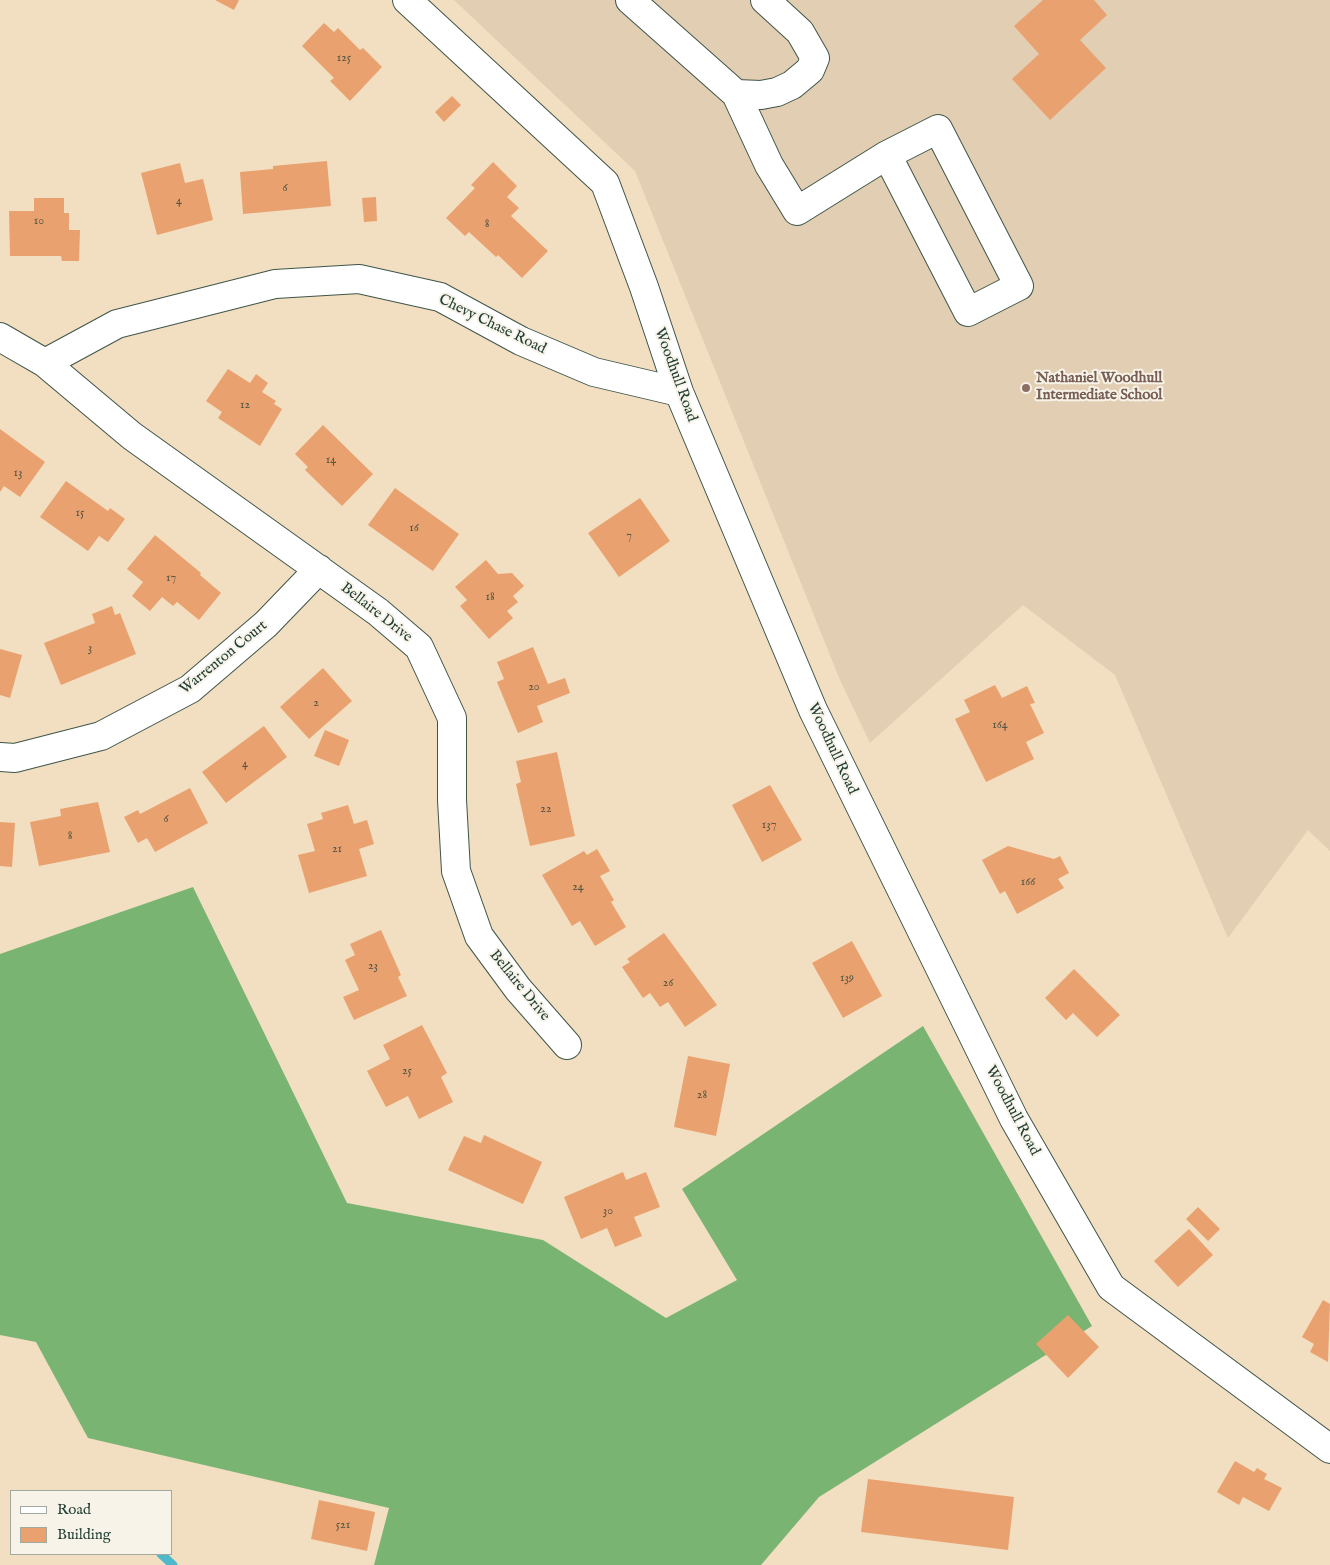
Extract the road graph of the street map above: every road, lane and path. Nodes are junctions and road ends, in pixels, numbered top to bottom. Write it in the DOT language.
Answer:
graph roads {
  1 [pos="407,0"];
  2 [pos="630,0"];
  3 [pos="765,0"];
  4 [pos="736,94"];
  5 [pos="887,155"];
  6 [pos="0,337"];
  7 [pos="45,363"];
  8 [pos="679,392"];
  9 [pos="319,569"];
  10 [pos="0,757"];
  11 [pos="568,1045"];
  12 [pos="1327,1440"];
  1 -- 8 [label="street, Woodhull Road"];
  2 -- 4 [label="street"];
  3 -- 4 [label="street"];
  4 -- 5 [label="street"];
  5 -- 5 [label="street"];
  6 -- 7 [label="street, Bellaire Drive"];
  7 -- 8 [label="street, Chevy Chase Road"];
  7 -- 9 [label="street, Bellaire Drive"];
  8 -- 12 [label="street, Woodhull Road"];
  9 -- 10 [label="street, Warrenton Court"];
  9 -- 11 [label="street, Bellaire Drive"];
}
